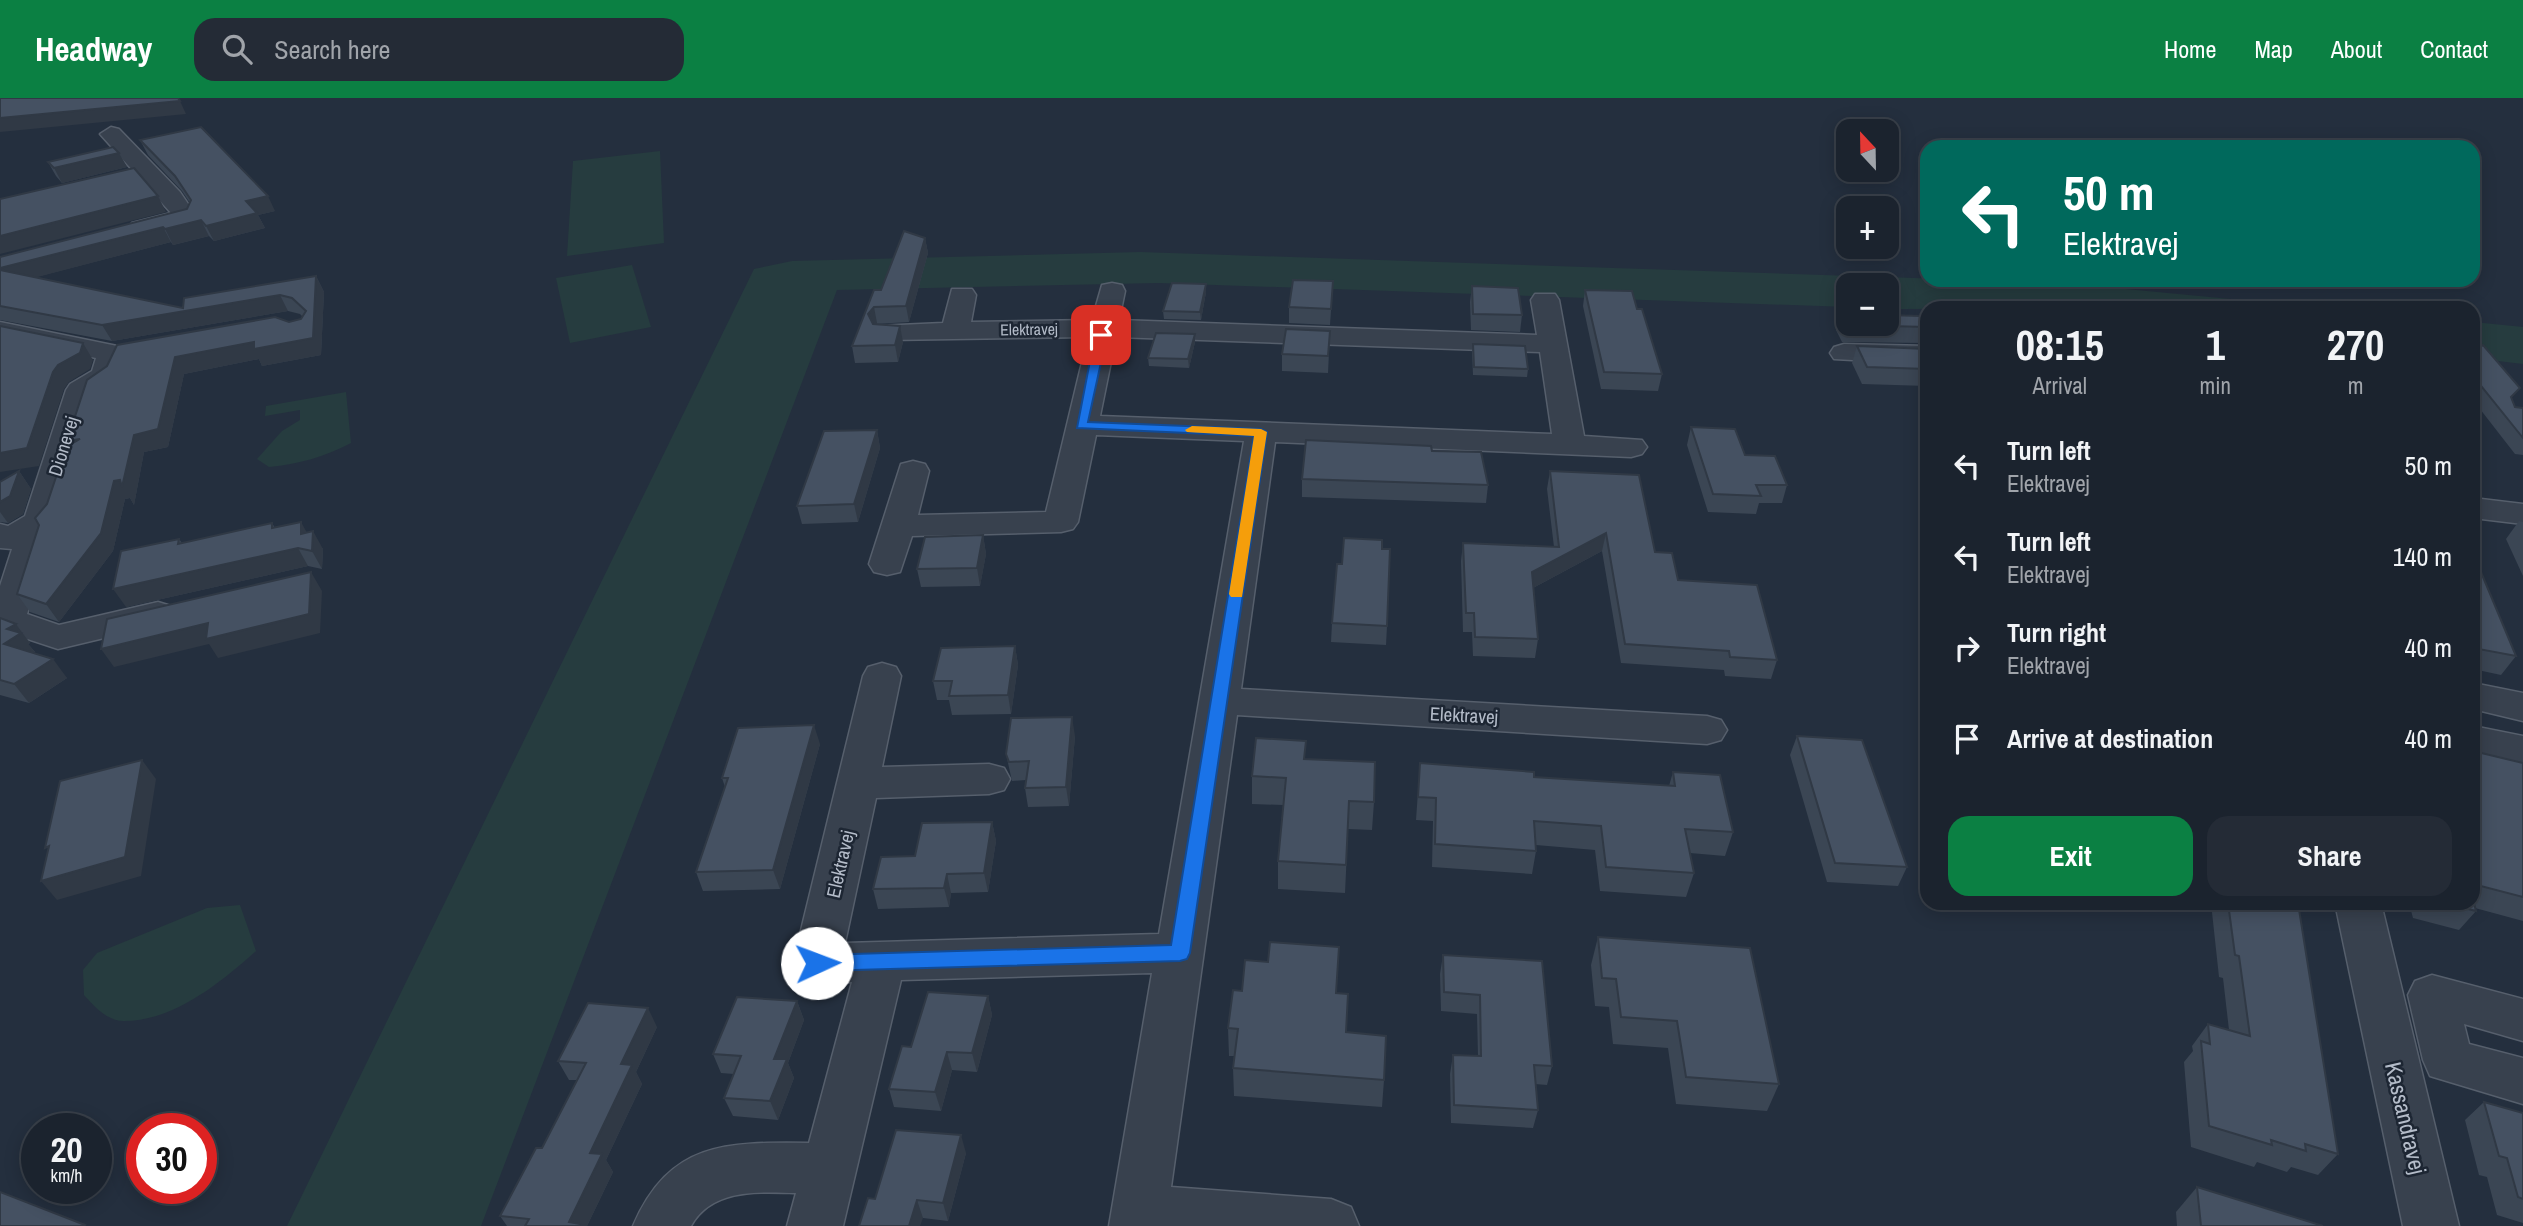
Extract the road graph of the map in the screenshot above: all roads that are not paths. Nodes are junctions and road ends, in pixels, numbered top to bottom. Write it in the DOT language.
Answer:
graph roads {
  1 [pos="111,134"];
  2 [pos="147,172"];
  3 [pos="121,178"];
  4 [pos="120,234"];
  5 [pos="1112,291"];
  6 [pos="962,295"];
  7 [pos="1545,300"];
  8 [pos="1102,328"];
  9 [pos="0,330"];
  10 [pos="955,330"];
  11 [pos="887,332"];
  12 [pos="1553,344"];
  13 [pos="1844,352"];
  14 [pos="1920,355"];
  15 [pos="1081,425"];
  16 [pos="1261,432"];
  17 [pos="1570,445"];
  18 [pos="1631,447"];
  19 [pos="913,471"];
  20 [pos="2480,509"];
  21 [pos="2523,514"];
  22 [pos="898,526"];
  23 [pos="4,539"];
  24 [pos="887,564"];
  25 [pos="191,607"];
  26 [pos="882,676"];
  27 [pos="2480,698"];
  28 [pos="1220,701"];
  29 [pos="2523,707"];
  30 [pos="1707,730"];
  31 [pos="2480,742"];
  32 [pos="2523,751"];
  33 [pos="989,779"];
  34 [pos="859,783"];
  35 [pos="2359,910"];
  36 [pos="1180,953"];
  37 [pos="882,960"];
  38 [pos="2381,1011"];
  39 [pos="2523,1020"];
  40 [pos="2440,1027"];
  41 [pos="2523,1082"];
  42 [pos="828,1170"];
  43 [pos="1138,1219"];
  44 [pos="661,1226"];
  45 [pos="815,1226"];
  46 [pos="1331,1226"];
  47 [pos="2431,1226"];
  1 -- 2 [label="street"];
  2 -- 3 [label="street"];
  2 -- 4 [label="street"];
  5 -- 8 [label="street"];
  6 -- 10 [label="street"];
  7 -- 12 [label="street"];
  8 -- 10 [label="street, Elektravej"];
  8 -- 12 [label="street, Elektravej"];
  8 -- 15 [label="street"];
  9 -- 23 [label="street, Dionevej"];
  10 -- 11 [label="street, Elektravej"];
  12 -- 17 [label="street"];
  13 -- 14 [label="street"];
  15 -- 16 [label="street"];
  15 -- 22 [label="street"];
  16 -- 17 [label="street"];
  16 -- 28 [label="street"];
  17 -- 18 [label="street"];
  19 -- 22 [label="street"];
  20 -- 21 [label="street"];
  22 -- 24 [label="street"];
  23 -- 25 [label="street, Dionevej"];
  26 -- 34 [label="street, Elektravej"];
  27 -- 29 [label="street"];
  28 -- 30 [label="street, Elektravej"];
  28 -- 36 [label="street"];
  31 -- 32 [label="street"];
  33 -- 34 [label="street"];
  34 -- 37 [label="street, Elektravej"];
  35 -- 38 [label="street, Kassandravej"];
  36 -- 37 [label="street, Elektravej"];
  36 -- 43 [label="street"];
  37 -- 42 [label="street"];
  38 -- 40 [label="street"];
  38 -- 47 [label="street, Kassandravej"];
  39 -- 40 [label="street"];
  40 -- 41 [label="street"];
  42 -- 44 [label="street"];
  42 -- 45 [label="street"];
  43 -- 46 [label="street"];
}
